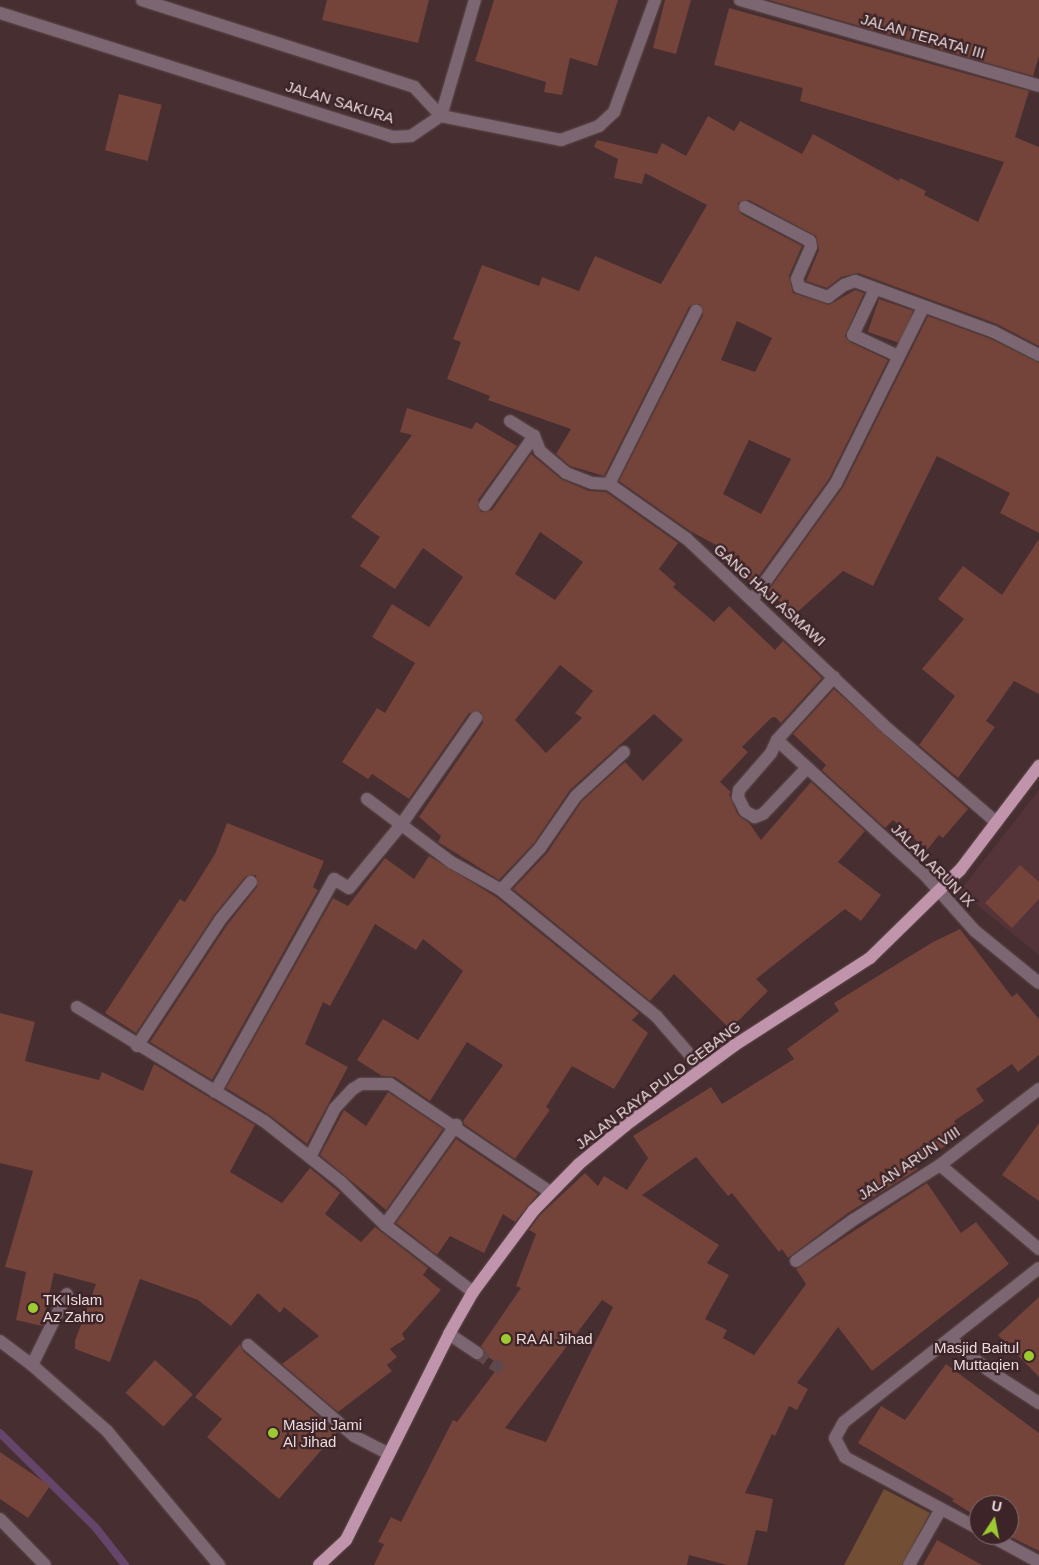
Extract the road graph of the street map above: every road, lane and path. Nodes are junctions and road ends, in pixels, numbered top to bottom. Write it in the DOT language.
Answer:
graph roads {
  1 [pos="142,0"];
  2 [pos="475,0"];
  3 [pos="655,0"];
  4 [pos="740,0"];
  5 [pos="0,13"];
  6 [pos="1039,86"];
  7 [pos="441,116"];
  8 [pos="745,207"];
  9 [pos="875,290"];
  10 [pos="923,308"];
  11 [pos="696,311"];
  12 [pos="1039,355"];
  13 [pos="898,356"];
  14 [pos="510,420"];
  15 [pos="534,436"];
  16 [pos="609,484"];
  17 [pos="485,506"];
  18 [pos="752,600"];
  19 [pos="834,676"];
  20 [pos="476,718"];
  21 [pos="777,740"];
  22 [pos="624,752"];
  23 [pos="1039,766"];
  24 [pos="806,769"];
  25 [pos="367,799"];
  26 [pos="996,822"];
  27 [pos="401,825"];
  28 [pos="251,882"];
  29 [pos="501,890"];
  30 [pos="941,892"];
  31 [pos="1039,982"];
  32 [pos="77,1007"];
  33 [pos="137,1046"];
  34 [pos="702,1069"];
  35 [pos="1039,1090"];
  36 [pos="215,1092"];
  37 [pos="456,1126"];
  38 [pos="310,1157"];
  39 [pos="940,1165"];
  40 [pos="550,1192"];
  41 [pos="385,1224"];
  42 [pos="1039,1249"];
  43 [pos="796,1261"];
  44 [pos="1039,1268"];
  45 [pos="473,1292"];
  46 [pos="66,1294"];
  47 [pos="449,1334"];
  48 [pos="950,1339"];
  49 [pos="0,1341"];
  50 [pos="248,1345"];
  51 [pos="477,1353"];
  52 [pos="32,1365"];
  53 [pos="1039,1403"];
  54 [pos="387,1453"];
  55 [pos="941,1509"];
  56 [pos="0,1519"];
  57 [pos="969,1524"];
  58 [pos="1008,1545"];
  59 [pos="1039,1562"];
  60 [pos="45,1565"];
  61 [pos="219,1565"];
  62 [pos="319,1565"];
  63 [pos="909,1565"];
  1 -- 7 [label="street"];
  2 -- 7 [label="street"];
  3 -- 7 [label="street"];
  4 -- 6 [label="street, JALAN TERATAI III"];
  5 -- 7 [label="street, JALAN SAKURA"];
  8 -- 9 [label="street"];
  9 -- 10 [label="street"];
  9 -- 13 [label="street"];
  10 -- 12 [label="street"];
  10 -- 13 [label="street"];
  11 -- 16 [label="street"];
  13 -- 18 [label="street"];
  14 -- 15 [label="street, GANG HAJI ASMAWI"];
  15 -- 16 [label="street, GANG HAJI ASMAWI"];
  15 -- 17 [label="street"];
  16 -- 18 [label="street, GANG HAJI ASMAWI"];
  18 -- 19 [label="street, GANG HAJI ASMAWI"];
  19 -- 21 [label="street"];
  19 -- 26 [label="street, GANG HAJI ASMAWI"];
  20 -- 27 [label="street"];
  21 -- 24 [label="street, JALAN ARUN IX"];
  21 -- 24 [label="street"];
  22 -- 29 [label="street"];
  23 -- 26 [label="main road, JALAN RAYA PULO GEBANG"];
  24 -- 30 [label="street, JALAN ARUN IX"];
  25 -- 27 [label="street"];
  26 -- 30 [label="main road, JALAN RAYA PULO GEBANG"];
  27 -- 29 [label="street"];
  27 -- 36 [label="street"];
  28 -- 33 [label="street"];
  29 -- 34 [label="street"];
  30 -- 31 [label="street, JALAN ARUN IX"];
  30 -- 34 [label="main road, JALAN RAYA PULO GEBANG"];
  32 -- 33 [label="street"];
  33 -- 36 [label="street"];
  34 -- 40 [label="main road, JALAN RAYA PULO GEBANG"];
  35 -- 39 [label="street, JALAN ARUN VIII"];
  36 -- 38 [label="street"];
  37 -- 38 [label="street"];
  37 -- 40 [label="street"];
  37 -- 41 [label="street"];
  38 -- 41 [label="street"];
  39 -- 42 [label="street"];
  39 -- 43 [label="street, JALAN ARUN VIII"];
  40 -- 45 [label="main road, JALAN RAYA PULO GEBANG"];
  41 -- 45 [label="street"];
  44 -- 48 [label="street"];
  45 -- 47 [label="main road, JALAN RAYA PULO GEBANG"];
  46 -- 52 [label="street"];
  47 -- 51 [label="street"];
  47 -- 54 [label="main road, JALAN RAYA PULO GEBANG"];
  48 -- 53 [label="street"];
  48 -- 55 [label="street"];
  49 -- 52 [label="street"];
  50 -- 54 [label="street"];
  52 -- 61 [label="street"];
  54 -- 62 [label="main road, JALAN RAYA PULO GEBANG"];
  55 -- 57 [label="street"];
  55 -- 63 [label="street"];
  56 -- 60 [label="street"];
  58 -- 59 [label="street"];
}
